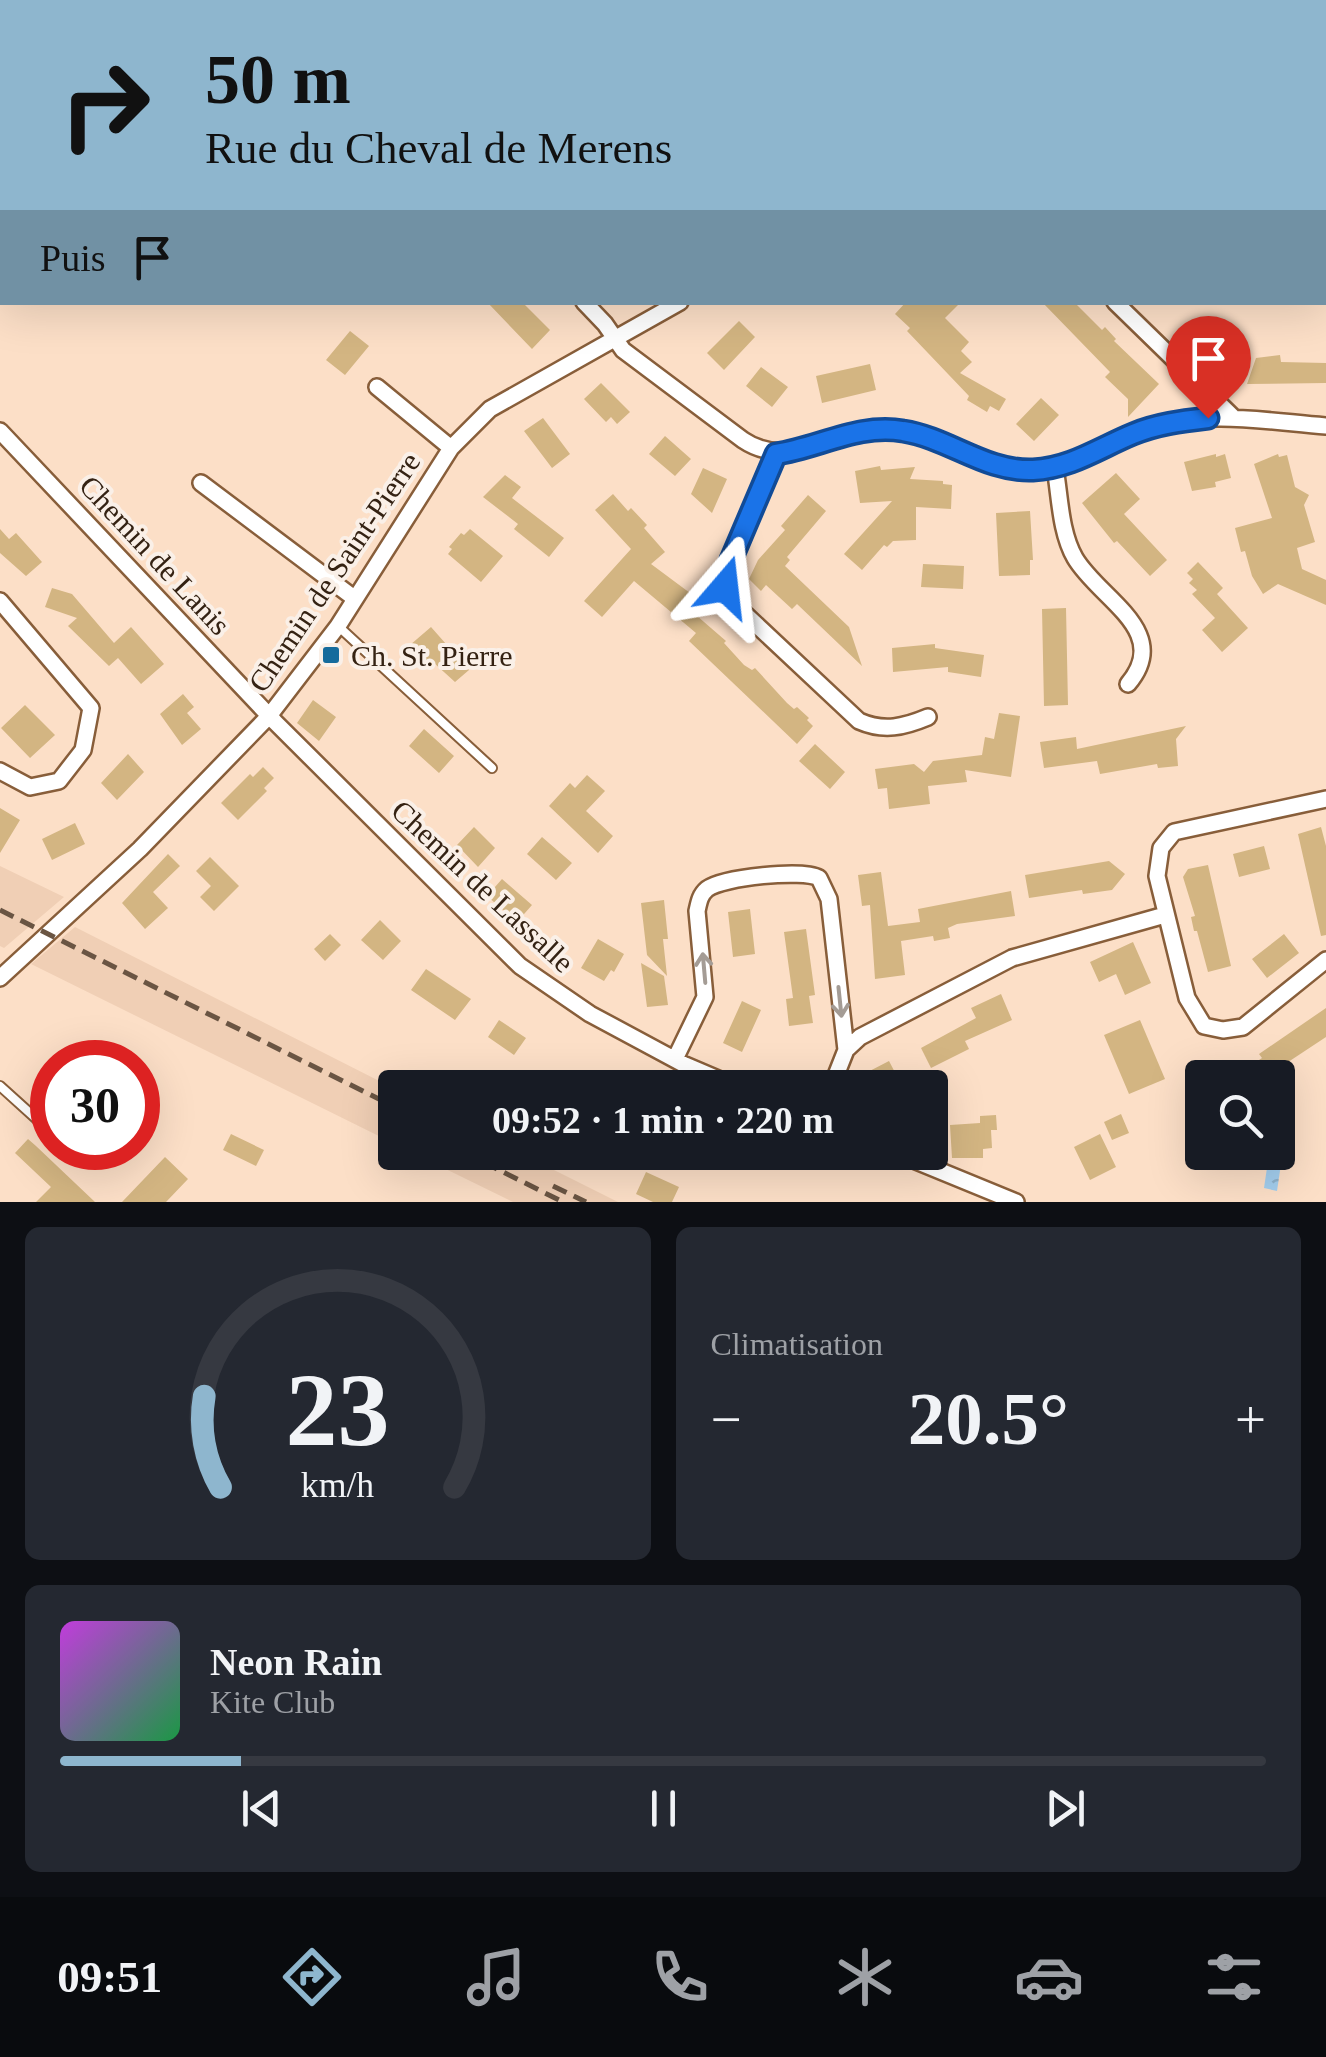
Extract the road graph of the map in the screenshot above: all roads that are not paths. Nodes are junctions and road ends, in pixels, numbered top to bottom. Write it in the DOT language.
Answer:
graph roads {
  1 [pos="587,305"];
  2 [pos="675,305"];
  3 [pos="1118,305"];
  4 [pos="616,338"];
  5 [pos="377,387"];
  6 [pos="1232,416"];
  7 [pos="1326,426"];
  8 [pos="0,431"];
  9 [pos="451,448"];
  10 [pos="776,454"];
  11 [pos="1054,468"];
  12 [pos="201,483"];
  13 [pos="354,598"];
  14 [pos="0,601"];
  15 [pos="338,626"];
  16 [pos="1128,684"];
  17 [pos="270,716"];
  18 [pos="928,717"];
  19 [pos="492,768"];
  20 [pos="0,771"];
  21 [pos="1326,800"];
  22 [pos="1164,915"];
  23 [pos="1326,960"];
  24 [pos="0,978"];
  25 [pos="846,1050"];
  26 [pos="676,1059"];
  27 [pos="700,1070"];
  28 [pos="839,1070"];
  29 [pos="0,1086"];
  30 [pos="30,1113"];
  31 [pos="938,1170"];
  32 [pos="1016,1202"];
  1 -- 4 [label="street"];
  2 -- 4 [label="street, Chemin de Saint-Pierre"];
  3 -- 6 [label="street"];
  4 -- 9 [label="street, Chemin de Saint-Pierre"];
  4 -- 10 [label="street"];
  5 -- 9 [label="street"];
  6 -- 7 [label="street"];
  6 -- 11 [label="street"];
  8 -- 17 [label="street, Chemin de Lanis"];
  9 -- 13 [label="street, Chemin de Saint-Pierre"];
  10 -- 11 [label="street"];
  10 -- 18 [label="street"];
  11 -- 16 [label="street"];
  12 -- 13 [label="street"];
  13 -- 15 [label="street, Chemin de Saint-Pierre"];
  14 -- 20 [label="street"];
  15 -- 17 [label="street, Chemin de Saint-Pierre"];
  15 -- 19 [label="lane"];
  17 -- 24 [label="street, Chemin de Saint-Pierre"];
  17 -- 26 [label="street, Chemin de Lassalle"];
  21 -- 22 [label="street"];
  22 -- 23 [label="street"];
  22 -- 25 [label="street"];
  26 -- 25 [label="street, one-way"];
  25 -- 28 [label="street"];
  26 -- 27 [label="street, Chemin de Lassalle"];
  29 -- 30 [label="lane"];
  31 -- 32 [label="street"];
}
